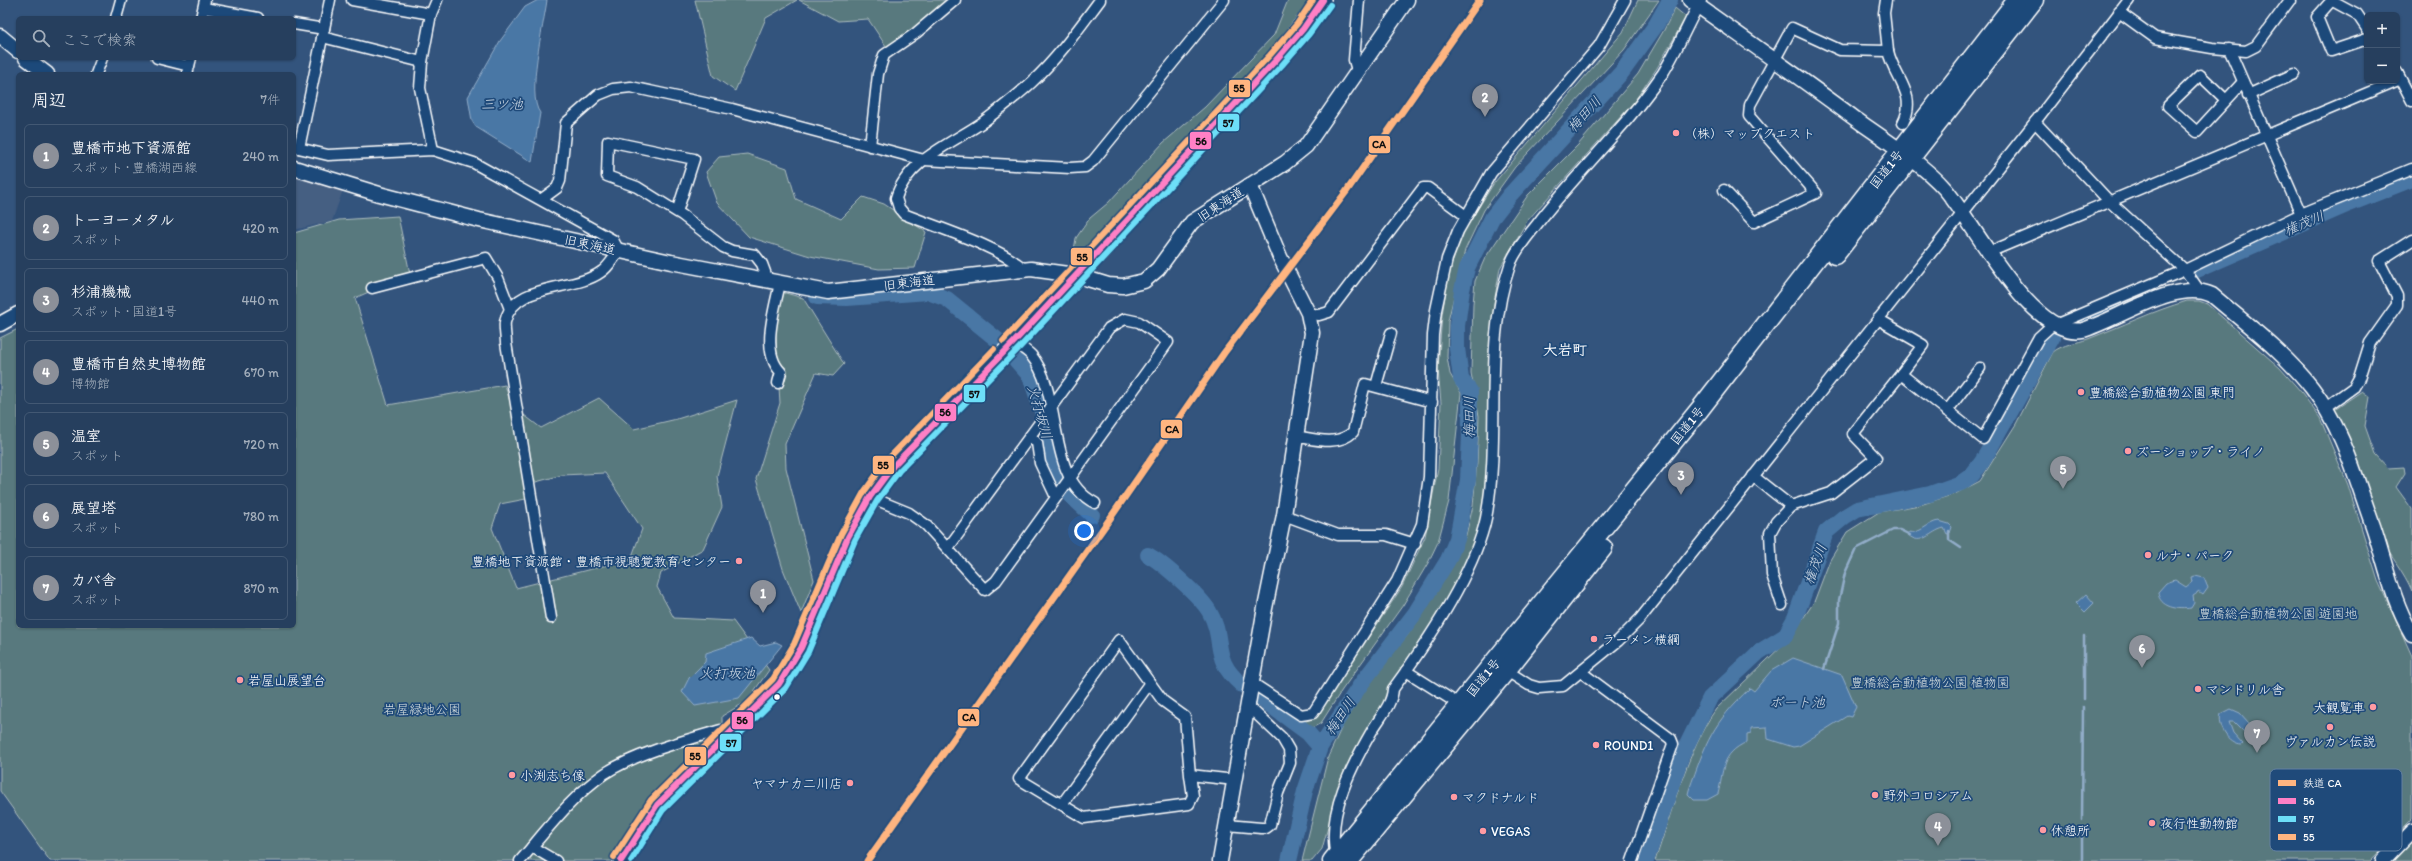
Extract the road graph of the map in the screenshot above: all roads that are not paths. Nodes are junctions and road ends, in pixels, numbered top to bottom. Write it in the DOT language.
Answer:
graph roads {
  1 [pos="121,0"];
  2 [pos="330,0"];
  3 [pos="352,0"];
  4 [pos="437,0"];
  5 [pos="955,0"];
  6 [pos="1100,0"];
  7 [pos="1224,0"];
  8 [pos="1323,0"];
  9 [pos="1359,0"];
  10 [pos="1407,0"];
  11 [pos="1625,0"];
  12 [pos="1886,0"];
  13 [pos="2017,0"];
  14 [pos="2034,0"];
  15 [pos="2129,0"];
  16 [pos="2290,0"];
  17 [pos="2332,0"];
  18 [pos="1696,2"];
  19 [pos="203,9"];
  20 [pos="2119,12"];
  21 [pos="431,14"];
  22 [pos="117,16"];
  23 [pos="246,16"];
  24 [pos="2364,24"];
  25 [pos="296,25"];
  26 [pos="323,33"];
  27 [pos="0,36"];
  28 [pos="2364,40"];
  29 [pos="16,49"];
  30 [pos="2229,49"];
  31 [pos="1888,51"];
  32 [pos="29,60"];
  33 [pos="101,60"];
  34 [pos="166,60"];
  35 [pos="1773,61"];
  36 [pos="422,62"];
  37 [pos="189,66"];
  38 [pos="44,72"];
  39 [pos="97,72"];
  40 [pos="1358,74"];
  41 [pos="2294,74"];
  42 [pos="2400,81"];
  43 [pos="2243,82"];
  44 [pos="2384,84"];
  45 [pos="2248,95"];
  46 [pos="2226,100"];
  47 [pos="2412,101"];
  48 [pos="2035,122"];
  49 [pos="1903,123"];
  50 [pos="2266,135"];
  51 [pos="870,146"];
  52 [pos="296,147"];
  53 [pos="433,150"];
  54 [pos="1905,156"];
  55 [pos="924,160"];
  56 [pos="296,169"];
  57 [pos="2412,170"];
  58 [pos="1250,185"];
  59 [pos="1724,190"];
  60 [pos="542,199"];
  61 [pos="2109,201"];
  62 [pos="678,212"];
  63 [pos="1962,214"];
  64 [pos="2301,214"];
  65 [pos="1466,216"];
  66 [pos="2412,240"];
  67 [pos="619,251"];
  68 [pos="1988,253"];
  69 [pos="1024,269"];
  70 [pos="2185,270"];
  71 [pos="1075,275"];
  72 [pos="774,281"];
  73 [pos="372,288"];
  74 [pos="2199,290"];
  75 [pos="510,309"];
  76 [pos="1308,313"];
  77 [pos="16,315"];
  78 [pos="1878,319"];
  79 [pos="0,324"];
  80 [pos="2053,325"];
  81 [pos="1391,333"];
  82 [pos="1008,347"];
  83 [pos="1980,368"];
  84 [pos="1901,374"];
  85 [pos="778,383"];
  86 [pos="1376,386"];
  87 [pos="1432,402"];
  88 [pos="1053,407"];
  89 [pos="2325,408"];
  90 [pos="1947,411"];
  91 [pos="1030,436"];
  92 [pos="1295,436"];
  93 [pos="1753,476"];
  94 [pos="1071,477"];
  95 [pos="870,497"];
  96 [pos="1056,497"];
  97 [pos="1095,503"];
  98 [pos="1791,506"];
  99 [pos="1284,515"];
  100 [pos="1415,544"];
  101 [pos="948,548"];
  102 [pos="1782,605"];
  103 [pos="551,618"];
  104 [pos="2412,634"];
  105 [pos="1501,667"];
  106 [pos="1406,671"];
  107 [pos="1582,672"];
  108 [pos="1252,683"];
  109 [pos="1149,684"];
  110 [pos="1460,705"];
  111 [pos="1248,706"];
  112 [pos="728,735"];
  113 [pos="1190,775"];
  114 [pos="1235,780"];
  115 [pos="1062,804"];
  116 [pos="1227,825"];
  117 [pos="2412,831"];
  118 [pos="2402,841"];
  119 [pos="532,847"];
  120 [pos="2393,851"];
  121 [pos="1345,858"];
  122 [pos="520,861"];
  123 [pos="556,861"];
  124 [pos="621,861"];
  125 [pos="1220,861"];
  126 [pos="1632,861"];
  127 [pos="2383,861"];
  1 -- 22 [label="street"];
  2 -- 26 [label="street"];
  3 -- 21 [label="street"];
  4 -- 21 [label="street"];
  5 -- 51 [label="street"];
  6 -- 55 [label="street"];
  7 -- 55 [label="street"];
  8 -- 71 [label="main road"];
  9 -- 40 [label="street"];
  10 -- 40 [label="street, 旧東海道"];
  11 -- 65 [label="street"];
  12 -- 31 [label="street"];
  13 -- 54 [label="highway, 国道1号"];
  14 -- 54 [label="highway, 国道1号"];
  15 -- 20 [label="street"];
  16 -- 30 [label="street"];
  17 -- 24 [label="street"];
  17 -- 28 [label="street"];
  18 -- 35 [label="street"];
  18 -- 106 [label="street"];
  19 -- 23 [label="street"];
  20 -- 30 [label="street"];
  20 -- 48 [label="street"];
  21 -- 36 [label="street"];
  25 -- 26 [label="street"];
  26 -- 36 [label="street"];
  26 -- 52 [label="street"];
  27 -- 29 [label="street"];
  30 -- 43 [label="street"];
  31 -- 35 [label="street"];
  31 -- 49 [label="street"];
  32 -- 38 [label="street"];
  33 -- 39 [label="street"];
  34 -- 37 [label="street"];
  35 -- 54 [label="street"];
  35 -- 59 [label="street"];
  36 -- 53 [label="street"];
  40 -- 58 [label="street, 旧東海道"];
  41 -- 45 [label="street"];
  42 -- 47 [label="street"];
  43 -- 45 [label="street"];
  43 -- 46 [label="street"];
  44 -- 50 [label="street"];
  45 -- 50 [label="street"];
  46 -- 46 [label="street"];
  48 -- 61 [label="street"];
  48 -- 63 [label="street"];
  50 -- 61 [label="street"];
  50 -- 64 [label="street"];
  51 -- 55 [label="street"];
  51 -- 60 [label="street"];
  52 -- 53 [label="street"];
  53 -- 60 [label="street"];
  54 -- 63 [label="street"];
  54 -- 105 [label="highway, 国道1号"];
  55 -- 69 [label="street"];
  56 -- 67 [label="street, 旧東海道"];
  57 -- 64 [label="street"];
  58 -- 71 [label="street, 旧東海道"];
  58 -- 76 [label="street"];
  60 -- 67 [label="street"];
  61 -- 68 [label="street"];
  61 -- 70 [label="street"];
  62 -- 62 [label="street"];
  62 -- 72 [label="street"];
  63 -- 68 [label="street"];
  63 -- 78 [label="street"];
  64 -- 70 [label="street"];
  65 -- 76 [label="street"];
  65 -- 87 [label="street"];
  66 -- 89 [label="street"];
  67 -- 72 [label="street, 旧東海道"];
  67 -- 75 [label="street"];
  68 -- 80 [label="street"];
  69 -- 71 [label="street, 旧東海道"];
  69 -- 72 [label="street, 旧東海道"];
  70 -- 74 [label="street"];
  70 -- 80 [label="street"];
  71 -- 82 [label="main road"];
  72 -- 85 [label="street"];
  73 -- 75 [label="street"];
  74 -- 80 [label="street"];
  74 -- 89 [label="street"];
  75 -- 103 [label="street"];
  76 -- 92 [label="street"];
  77 -- 79 [label="street"];
  78 -- 84 [label="street"];
  78 -- 93 [label="street"];
  80 -- 90 [label="street"];
  81 -- 86 [label="street"];
  82 -- 88 [label="street"];
  82 -- 95 [label="main road"];
  83 -- 90 [label="street"];
  84 -- 90 [label="street"];
  84 -- 98 [label="street"];
  86 -- 87 [label="street"];
  86 -- 92 [label="street"];
  87 -- 100 [label="street"];
  88 -- 91 [label="street"];
  88 -- 94 [label="street"];
  88 -- 94 [label="street"];
  89 -- 104 [label="street"];
  91 -- 96 [label="street"];
  91 -- 101 [label="street"];
  92 -- 99 [label="street"];
  93 -- 98 [label="street"];
  93 -- 107 [label="street"];
  94 -- 96 [label="street"];
  94 -- 97 [label="street"];
  95 -- 101 [label="street"];
  95 -- 112 [label="main road"];
  96 -- 101 [label="street"];
  98 -- 102 [label="street"];
  99 -- 100 [label="street"];
  99 -- 108 [label="street"];
  100 -- 108 [label="street"];
  105 -- 107 [label="street"];
  105 -- 110 [label="highway, 国道1号"];
  105 -- 121 [label="highway, 国道1号"];
  106 -- 110 [label="street"];
  106 -- 121 [label="street"];
  107 -- 126 [label="street"];
  108 -- 111 [label="street"];
  109 -- 113 [label="street"];
  109 -- 115 [label="street"];
  109 -- 115 [label="street"];
  110 -- 121 [label="highway, 国道1号"];
  111 -- 114 [label="street"];
  111 -- 116 [label="street"];
  112 -- 119 [label="street"];
  112 -- 124 [label="main road"];
  113 -- 114 [label="street"];
  113 -- 115 [label="street"];
  114 -- 116 [label="street"];
  116 -- 125 [label="street"];
  117 -- 118 [label="street"];
  119 -- 122 [label="street"];
  119 -- 123 [label="street"];
  120 -- 127 [label="street"];
}
